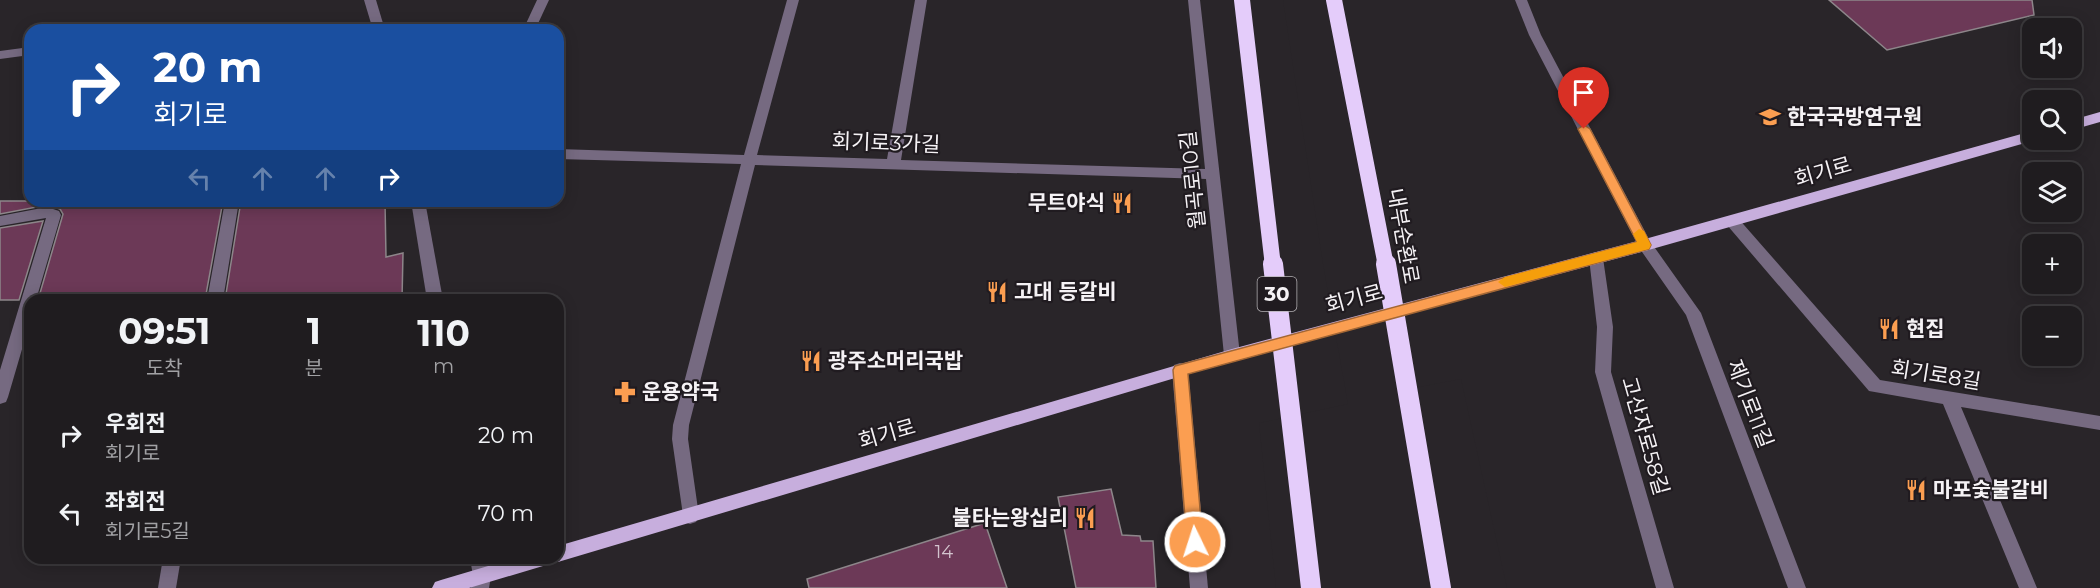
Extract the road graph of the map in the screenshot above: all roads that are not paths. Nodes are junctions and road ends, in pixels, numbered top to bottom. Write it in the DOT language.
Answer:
graph roads {
  1 [pos="370,0"];
  2 [pos="543,0"];
  3 [pos="793,0"];
  4 [pos="921,0"];
  5 [pos="1194,0"];
  6 [pos="1242,0"];
  7 [pos="1334,0"];
  8 [pos="1521,0"];
  9 [pos="377,24"];
  10 [pos="532,24"];
  11 [pos="24,52"];
  12 [pos="0,55"];
  13 [pos="2100,117"];
  14 [pos="2082,122"];
  15 [pos="2022,139"];
  16 [pos="564,154"];
  17 [pos="749,160"];
  18 [pos="893,164"];
  19 [pos="1213,174"];
  20 [pos="231,207"];
  21 [pos="419,207"];
  22 [pos="0,221"];
  23 [pos="1732,221"];
  24 [pos="1645,245"];
  25 [pos="1596,258"];
  26 [pos="30,294"];
  27 [pos="216,294"];
  28 [pos="434,294"];
  29 [pos="24,316"];
  30 [pos="1232,355"];
  31 [pos="1180,370"];
  32 [pos="0,398"];
  33 [pos="1948,398"];
  34 [pos="2100,423"];
  35 [pos="690,516"];
  36 [pos="564,552"];
  37 [pos="171,564"];
  38 [pos="520,564"];
  39 [pos="481,574"];
  40 [pos="167,588"];
  41 [pos="441,588"];
  42 [pos="1199,588"];
  43 [pos="1311,588"];
  44 [pos="1441,588"];
  45 [pos="1665,588"];
  46 [pos="1797,588"];
  47 [pos="2028,588"];
  1 -- 9 [label="street"];
  2 -- 10 [label="street"];
  3 -- 17 [label="street"];
  4 -- 18 [label="street"];
  5 -- 19 [label="street, 월곡로10길"];
  6 -- 43 [label="highway, 30, bridge"];
  7 -- 44 [label="highway, 내부순환로, bridge"];
  8 -- 24 [label="street, 제기로11길"];
  11 -- 12 [label="street"];
  13 -- 14 [label="main road"];
  15 -- 23 [label="main road, 회기로"];
  16 -- 17 [label="street, 회기로3가길"];
  17 -- 18 [label="street, 회기로3가길"];
  17 -- 35 [label="street"];
  18 -- 19 [label="street, 회기로3가길"];
  19 -- 30 [label="street, 월곡로10길"];
  20 -- 27 [label="street"];
  21 -- 28 [label="street"];
  22 -- 26 [label="street"];
  23 -- 24 [label="main road, 회기로"];
  23 -- 33 [label="street, 회기로8길"];
  24 -- 25 [label="main road, 회기로"];
  24 -- 46 [label="street, 제기로11길"];
  25 -- 30 [label="main road, 회기로, bridge"];
  25 -- 45 [label="street, 고산자로58길"];
  29 -- 32 [label="street"];
  30 -- 31 [label="main road, 회기로"];
  31 -- 35 [label="main road, 회기로"];
  31 -- 42 [label="street"];
  33 -- 34 [label="street, 회기로8길"];
  33 -- 47 [label="street"];
  35 -- 36 [label="main road, 회기로"];
  37 -- 40 [label="street"];
  38 -- 39 [label="main road"];
  39 -- 41 [label="main road"];
}
